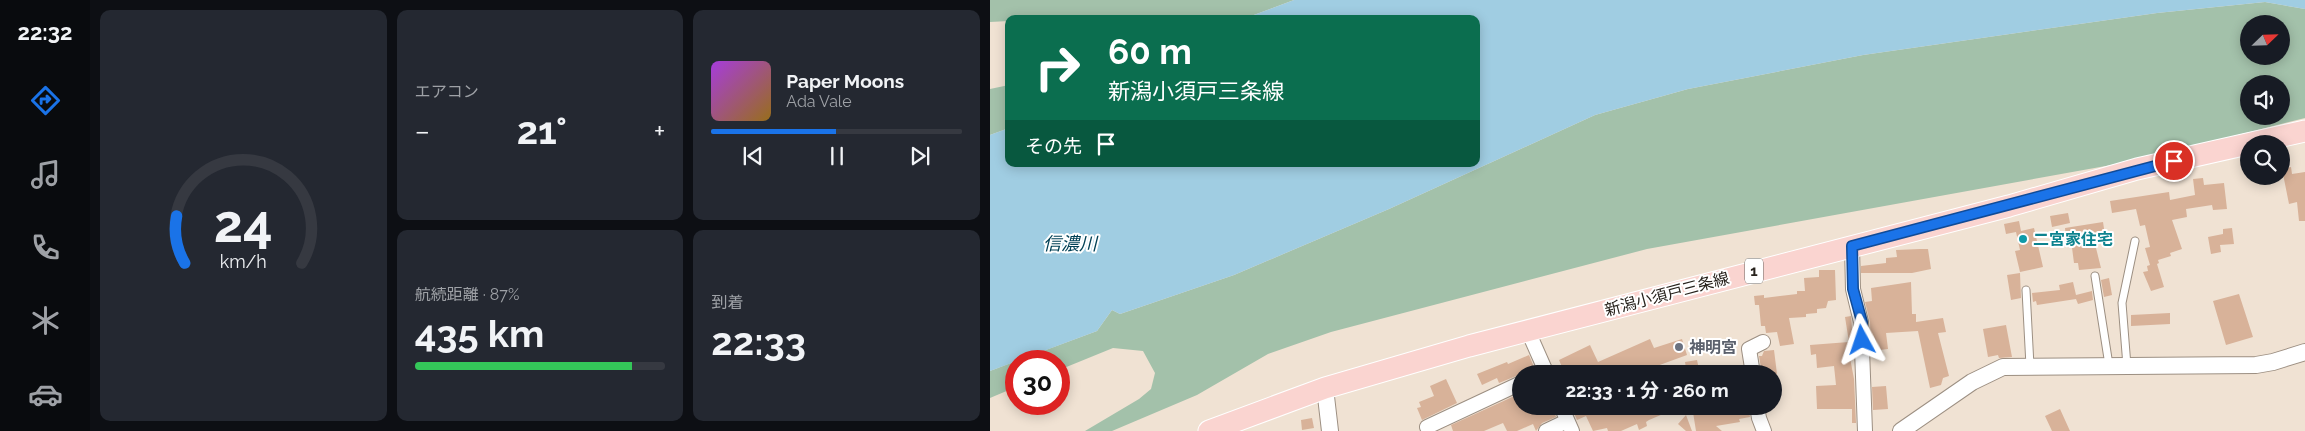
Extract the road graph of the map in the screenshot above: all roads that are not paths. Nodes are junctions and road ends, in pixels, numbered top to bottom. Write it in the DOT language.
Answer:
graph roads {
  1 [pos="2305,131"];
  2 [pos="2135,240"];
  3 [pos="1852,246"];
  4 [pos="2094,276"];
  5 [pos="2026,290"];
  6 [pos="1528,331"];
  7 [pos="1763,342"];
  8 [pos="2305,352"];
  9 [pos="1541,365"];
  10 [pos="1751,365"];
  11 [pos="2109,365"];
  12 [pos="2030,366"];
  13 [pos="2127,366"];
  14 [pos="1512,387"];
  15 [pos="1325,388"];
  16 [pos="1758,415"];
  17 [pos="1570,426"];
  18 [pos="1427,427"];
  19 [pos="1210,431"];
  20 [pos="1330,431"];
  21 [pos="1546,431"];
  22 [pos="1764,431"];
  23 [pos="1865,431"];
  24 [pos="1901,431"];
  1 -- 3 [label="main road, 新潟小須戸三条線 / 1"];
  2 -- 13 [label="lane"];
  3 -- 6 [label="main road, 新潟小須戸三条線 / 1"];
  3 -- 23 [label="street"];
  4 -- 11 [label="lane"];
  5 -- 12 [label="lane"];
  6 -- 9 [label="street"];
  6 -- 15 [label="main road, 新潟小須戸三条線 / 1"];
  7 -- 10 [label="street"];
  8 -- 13 [label="street"];
  11 -- 12 [label="street"];
  11 -- 13 [label="street"];
  12 -- 24 [label="street"];
  14 -- 18 [label="street"];
  15 -- 19 [label="main road, 新潟小須戸三条線 / 1"];
  15 -- 20 [label="street"];
  16 -- 22 [label="street"];
  17 -- 21 [label="street"];
}
